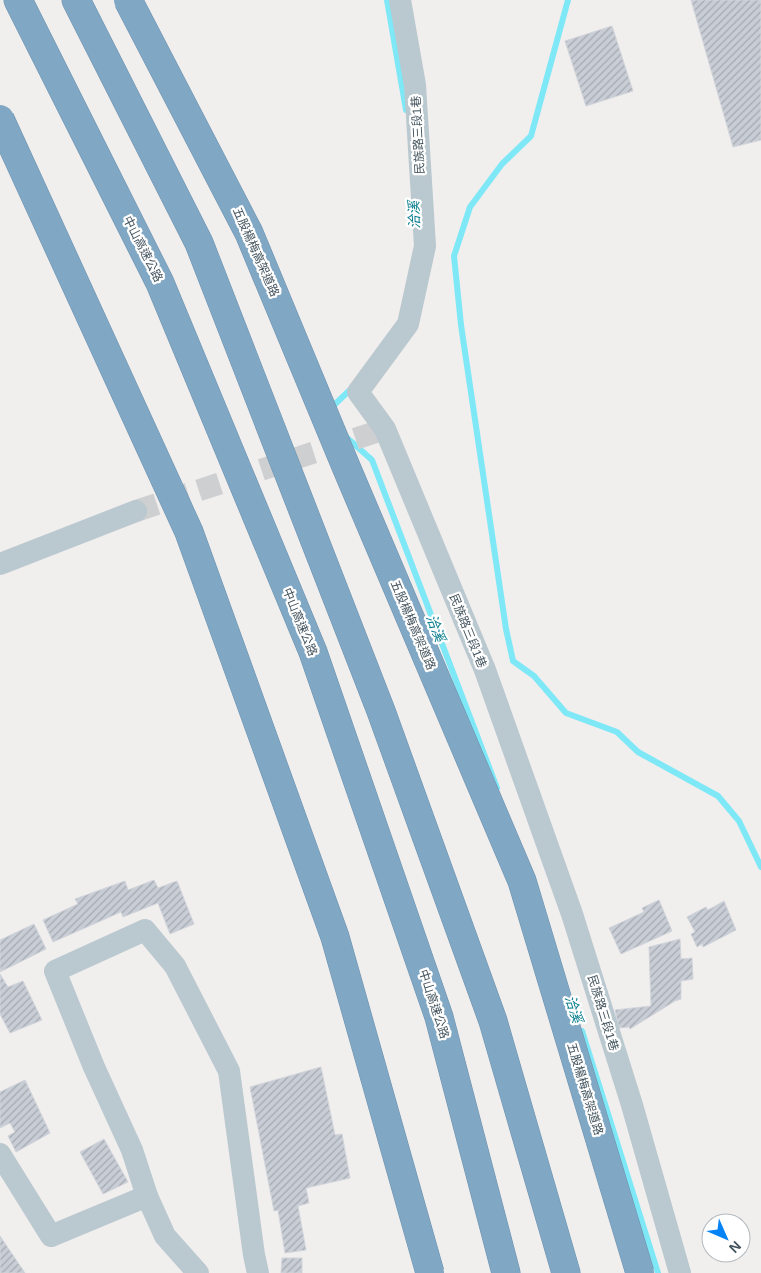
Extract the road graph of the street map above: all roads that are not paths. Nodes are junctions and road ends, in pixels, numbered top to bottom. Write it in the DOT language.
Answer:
graph roads {
  1 [pos="18,0"];
  2 [pos="76,0"];
  3 [pos="128,0"];
  4 [pos="400,0"];
  5 [pos="0,119"];
  6 [pos="136,511"];
  7 [pos="0,564"];
  8 [pos="0,1154"];
  9 [pos="147,1196"];
  10 [pos="198,1273"];
  11 [pos="258,1273"];
  12 [pos="430,1273"];
  13 [pos="506,1273"];
  14 [pos="566,1273"];
  15 [pos="640,1273"];
  16 [pos="680,1273"];
  1 -- 13 [label="highway, 中山高速公路"];
  2 -- 14 [label="highway"];
  3 -- 15 [label="highway, 五股楊梅高架道路, bridge"];
  4 -- 16 [label="lane, 民族路三段1巷"];
  5 -- 12 [label="highway, bridge"];
  6 -- 7 [label="lane"];
  8 -- 9 [label="lane"];
  9 -- 10 [label="lane"];
  9 -- 11 [label="lane"];
}
